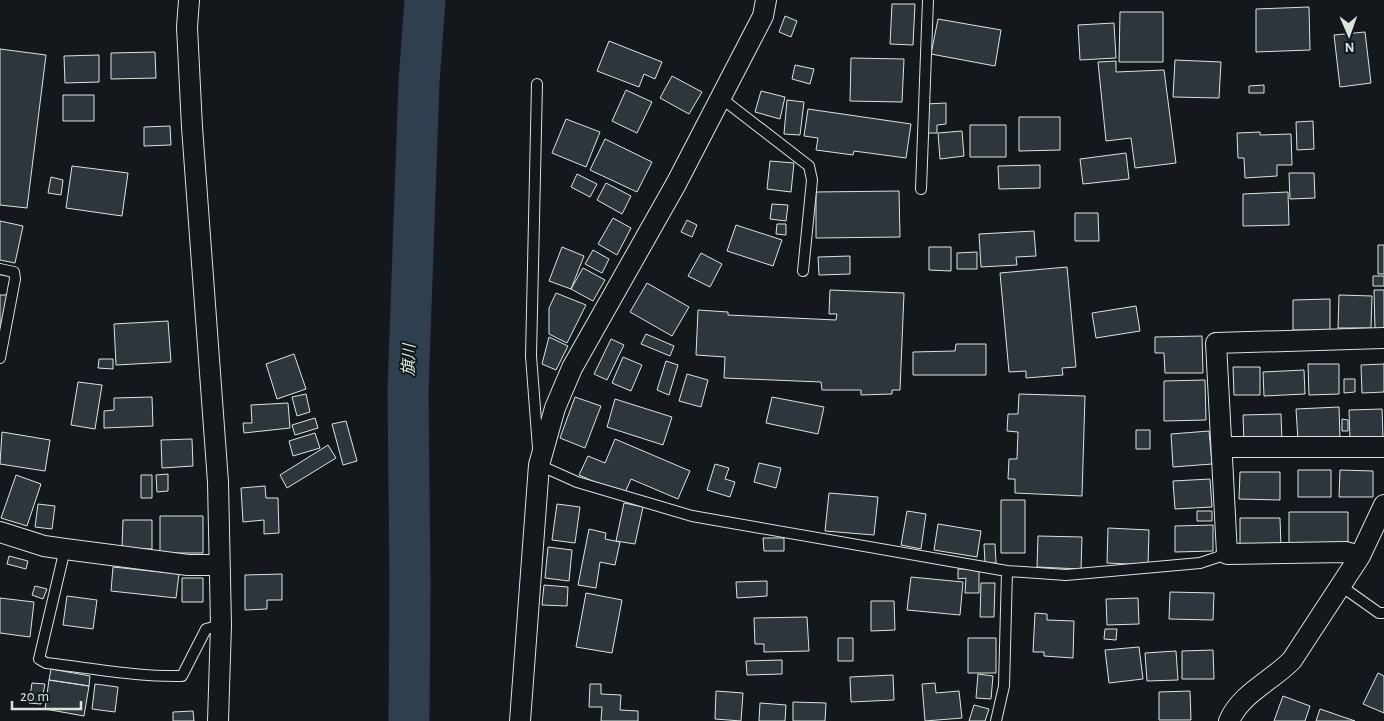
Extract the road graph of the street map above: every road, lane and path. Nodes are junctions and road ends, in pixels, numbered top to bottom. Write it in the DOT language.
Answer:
graph roads {
  1 [pos="189,0"];
  2 [pos="766,0"];
  3 [pos="928,0"];
  4 [pos="537,84"];
  5 [pos="721,98"];
  6 [pos="921,189"];
  7 [pos="0,270"];
  8 [pos="803,271"];
  9 [pos="1384,338"];
  10 [pos="0,358"];
  11 [pos="1222,447"];
  12 [pos="1384,447"];
  13 [pos="539,465"];
  14 [pos="1384,506"];
  15 [pos="0,532"];
  16 [pos="1376,535"];
  17 [pos="65,549"];
  18 [pos="1227,554"];
  19 [pos="1360,556"];
  20 [pos="220,566"];
  21 [pos="1007,572"];
  22 [pos="1341,586"];
  23 [pos="1384,614"];
  24 [pos="221,624"];
  25 [pos="218,721"];
  26 [pos="520,721"];
  27 [pos="996,721"];
  28 [pos="1229,721"];
  1 -- 20 [label="street"];
  2 -- 5 [label="street"];
  3 -- 6 [label="lane"];
  4 -- 13 [label="lane"];
  5 -- 8 [label="lane"];
  5 -- 13 [label="street"];
  7 -- 10 [label="lane"];
  9 -- 11 [label="street"];
  11 -- 12 [label="street"];
  11 -- 18 [label="street"];
  13 -- 21 [label="lane"];
  13 -- 26 [label="street"];
  14 -- 16 [label="street"];
  15 -- 17 [label="street"];
  16 -- 19 [label="street"];
  17 -- 20 [label="street"];
  17 -- 24 [label="lane"];
  18 -- 19 [label="street"];
  18 -- 21 [label="lane"];
  19 -- 22 [label="street"];
  20 -- 24 [label="street"];
  21 -- 27 [label="lane"];
  22 -- 23 [label="lane"];
  22 -- 28 [label="street"];
  24 -- 25 [label="street"];
}
